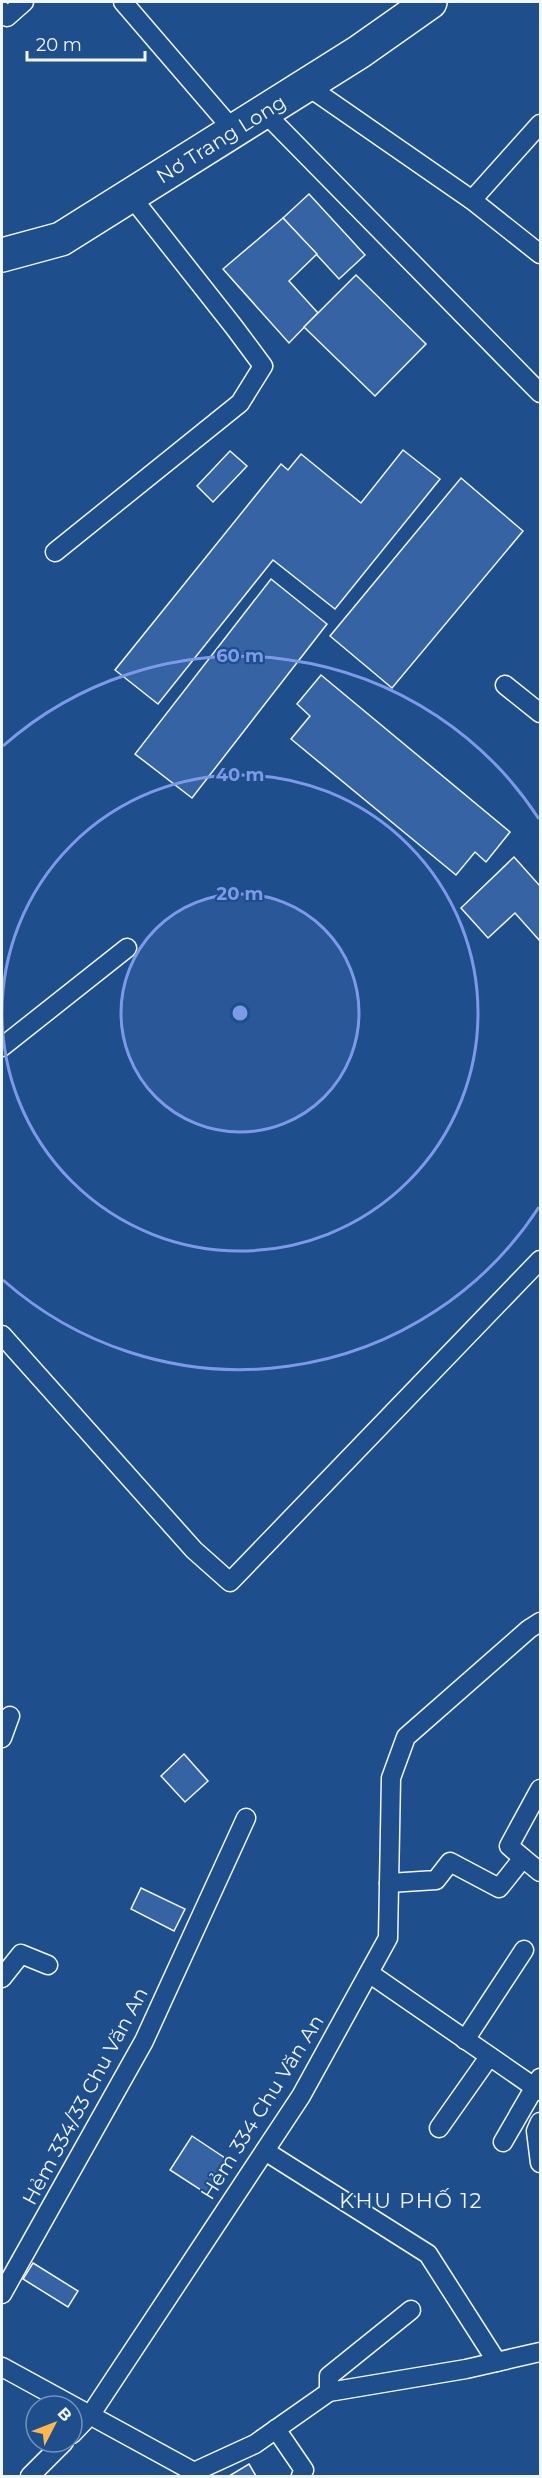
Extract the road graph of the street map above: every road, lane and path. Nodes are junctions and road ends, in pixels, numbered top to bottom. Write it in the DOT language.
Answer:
graph roads {
  1 [pos="24,2"];
  2 [pos="123,2"];
  3 [pos="430,2"];
  4 [pos="3,17"];
  5 [pos="306,85"];
  6 [pos="264,112"];
  7 [pos="540,124"];
  8 [pos="234,130"];
  9 [pos="130,195"];
  10 [pos="472,200"];
  11 [pos="540,254"];
  12 [pos="2,255"];
  13 [pos="540,393"];
  14 [pos="55,552"];
  15 [pos="505,685"];
  16 [pos="540,713"];
  17 [pos="128,948"];
  18 [pos="2,1047"];
  19 [pos="540,1260"];
  20 [pos="2,1335"];
  21 [pos="540,1622"];
  22 [pos="10,1716"];
  23 [pos="2,1738"];
  24 [pos="540,1789"];
  25 [pos="246,1818"];
  26 [pos="524,1858"];
  27 [pos="540,1872"];
  28 [pos="389,1882"];
  29 [pos="524,1950"];
  30 [pos="48,1965"];
  31 [pos="369,1973"];
  32 [pos="2,1978"];
  33 [pos="465,2040"];
  34 [pos="489,2057"];
  35 [pos="538,2085"];
  36 [pos="540,2122"];
  37 [pos="439,2128"];
  38 [pos="503,2142"];
  39 [pos="265,2151"];
  40 [pos="540,2163"];
  41 [pos="2,2294"];
  42 [pos="411,2310"];
  43 [pos="540,2352"];
  44 [pos="497,2362"];
  45 [pos="2,2367"];
  46 [pos="329,2392"];
  47 [pos="91,2414"];
  48 [pos="84,2421"];
  49 [pos="276,2429"];
  50 [pos="52,2454"];
  51 [pos="30,2476"];
  52 [pos="301,2476"];
  1 -- 4 [label="lane"];
  2 -- 8 [label="lane"];
  3 -- 5 [label="main road, Nơ Trang Long"];
  5 -- 6 [label="main road, Nơ Trang Long"];
  5 -- 10 [label="lane"];
  6 -- 8 [label="main road, Nơ Trang Long"];
  6 -- 13 [label="lane"];
  7 -- 10 [label="lane"];
  8 -- 9 [label="main road, Nơ Trang Long"];
  9 -- 12 [label="main road, Nơ Trang Long"];
  9 -- 14 [label="lane"];
  10 -- 11 [label="lane"];
  15 -- 16 [label="lane"];
  17 -- 18 [label="lane"];
  19 -- 20 [label="lane"];
  21 -- 28 [label="lane, Hẻm 334 Chu Văn An"];
  22 -- 23 [label="lane"];
  24 -- 26 [label="lane"];
  25 -- 41 [label="lane, Hẻm 334/33 Chu Văn An"];
  26 -- 27 [label="lane"];
  26 -- 28 [label="lane"];
  28 -- 31 [label="lane, Hẻm 334 Chu Văn An"];
  29 -- 33 [label="lane"];
  30 -- 32 [label="lane"];
  31 -- 33 [label="lane"];
  31 -- 39 [label="lane, Hẻm 334 Chu Văn An"];
  33 -- 34 [label="lane"];
  34 -- 35 [label="lane"];
  34 -- 37 [label="lane"];
  35 -- 38 [label="lane"];
  36 -- 40 [label="lane"];
  39 -- 44 [label="lane"];
  39 -- 47 [label="lane, Hẻm 334 Chu Văn An"];
  42 -- 46 [label="lane"];
  43 -- 44 [label="lane"];
  44 -- 46 [label="lane"];
  45 -- 47 [label="lane"];
  46 -- 49 [label="lane"];
  47 -- 48 [label="lane, Hẻm 334 Chu Văn An"];
  47 -- 49 [label="lane"];
  49 -- 52 [label="lane"];
  50 -- 51 [label="lane"];
}
